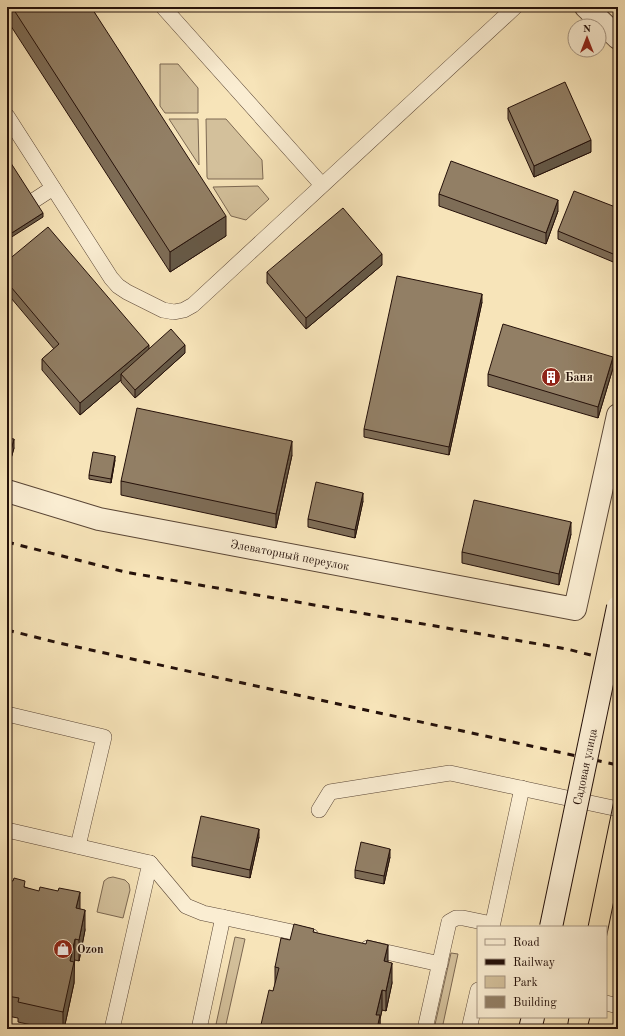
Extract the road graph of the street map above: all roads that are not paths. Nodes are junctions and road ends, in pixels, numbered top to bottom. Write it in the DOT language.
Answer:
graph roads {
  1 [pos="164,7"];
  2 [pos="515,7"];
  3 [pos="586,7"];
  4 [pos="618,38"];
  5 [pos="8,119"];
  6 [pos="322,185"];
  7 [pos="54,188"];
  8 [pos="33,201"];
  9 [pos="618,415"];
  10 [pos="7,492"];
  11 [pos="618,607"];
  12 [pos="7,714"];
  13 [pos="522,788"];
  14 [pos="618,809"];
  15 [pos="319,810"];
  16 [pos="7,830"];
  17 [pos="78,846"];
  18 [pos="150,863"];
  19 [pos="223,917"];
  20 [pos="492,926"];
  21 [pos="552,926"];
  22 [pos="323,939"];
  23 [pos="354,945"];
  24 [pos="440,964"];
  25 [pos="477,994"];
  26 [pos="607,1003"];
  27 [pos="618,1006"];
  28 [pos="533,1018"];
  29 [pos="112,1029"];
  30 [pos="199,1029"];
  31 [pos="425,1029"];
  32 [pos="469,1029"];
  33 [pos="530,1029"];
  1 -- 6 [label="lane"];
  2 -- 6 [label="lane"];
  3 -- 4 [label="street"];
  5 -- 7 [label="lane"];
  6 -- 7 [label="lane"];
  7 -- 8 [label="lane"];
  9 -- 10 [label="street, Элеваторный переулок"];
  11 -- 21 [label="street, Садовая улица, bridge"];
  12 -- 17 [label="lane"];
  13 -- 14 [label="lane"];
  13 -- 15 [label="lane"];
  13 -- 20 [label="lane"];
  16 -- 17 [label="lane"];
  17 -- 18 [label="lane"];
  18 -- 19 [label="lane"];
  18 -- 29 [label="lane"];
  19 -- 22 [label="lane"];
  19 -- 30 [label="lane"];
  20 -- 24 [label="lane"];
  23 -- 24 [label="lane"];
  24 -- 31 [label="lane"];
  25 -- 32 [label="lane"];
  26 -- 27 [label="lane"];
  28 -- 33 [label="street"];
}
